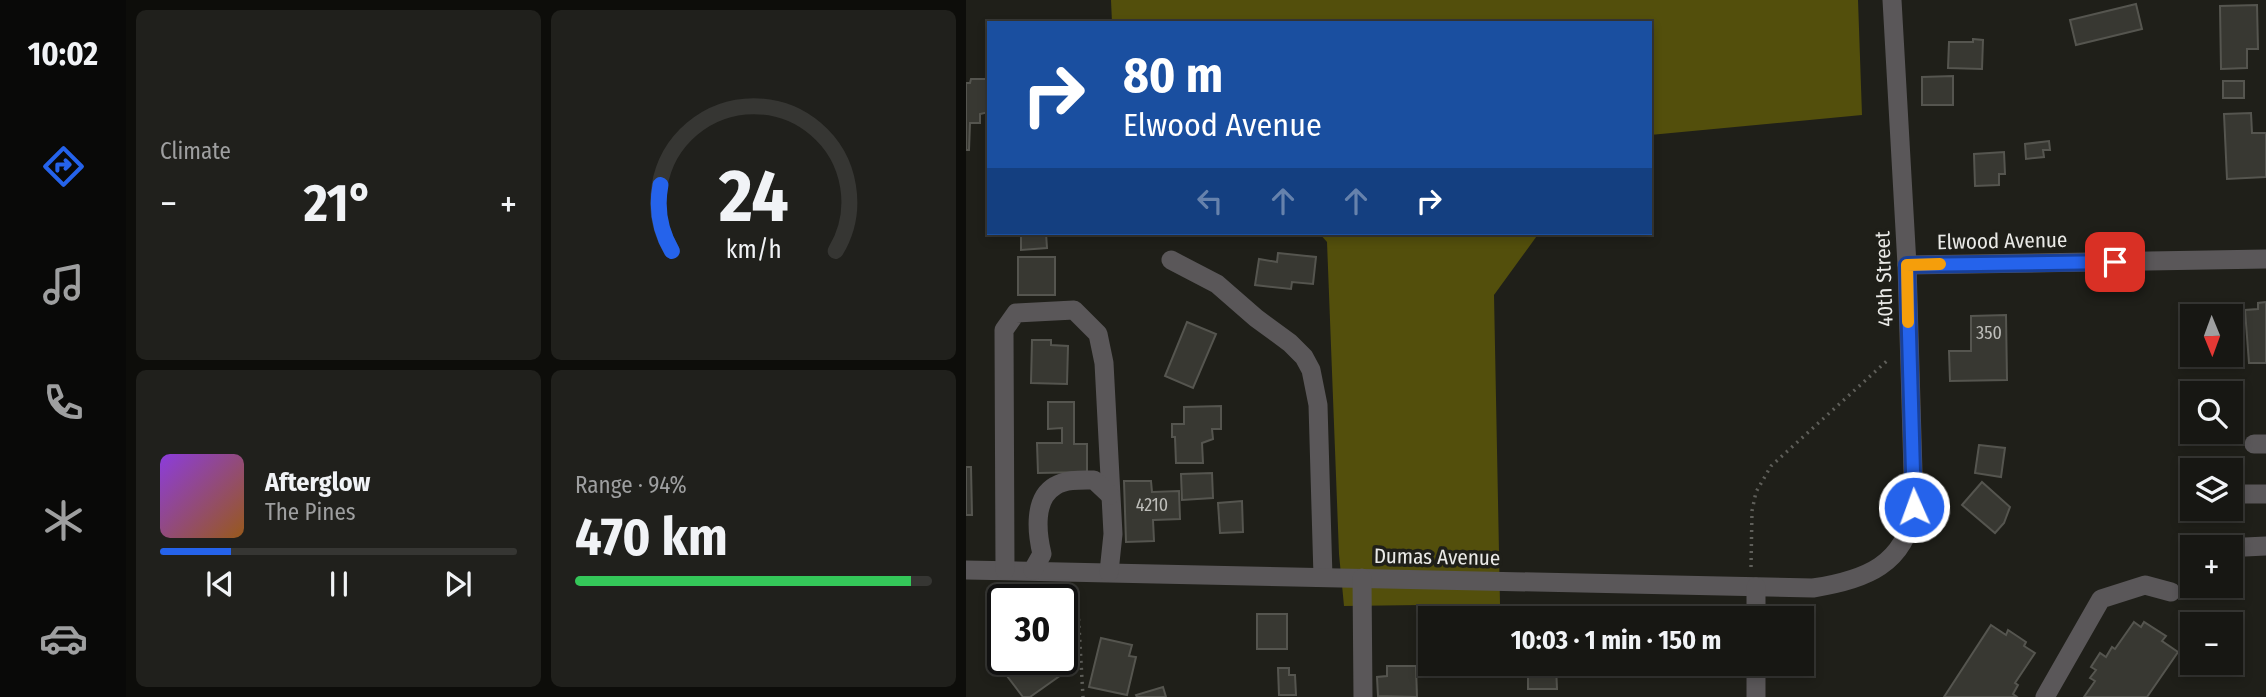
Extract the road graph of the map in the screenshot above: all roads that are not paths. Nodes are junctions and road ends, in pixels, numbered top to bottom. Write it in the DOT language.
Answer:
graph roads {
  1 [pos="1892,0"];
  2 [pos="2266,259"];
  3 [pos="1171,260"];
  4 [pos="1907,265"];
  5 [pos="2244,494"];
  6 [pos="2266,494"];
  7 [pos="1110,495"];
  8 [pos="2266,546"];
  9 [pos="2245,547"];
  10 [pos="1898,552"];
  11 [pos="966,570"];
  12 [pos="1005,570"];
  13 [pos="1033,570"];
  14 [pos="1109,572"];
  15 [pos="1323,577"];
  16 [pos="1362,578"];
  17 [pos="1754,587"];
  18 [pos="2171,592"];
  19 [pos="1755,606"];
  20 [pos="1756,676"];
  21 [pos="1363,697"];
  22 [pos="1756,697"];
  23 [pos="2045,697"];
  1 -- 4 [label="street, 40th Street"];
  2 -- 4 [label="street, Elwood Avenue"];
  3 -- 15 [label="street"];
  4 -- 10 [label="street, 40th Street"];
  5 -- 6 [label="street"];
  7 -- 12 [label="street"];
  7 -- 13 [label="street"];
  7 -- 14 [label="street"];
  8 -- 9 [label="street"];
  10 -- 17 [label="street, Dumas Avenue"];
  11 -- 12 [label="street, Dumas Avenue"];
  12 -- 13 [label="street, Dumas Avenue"];
  13 -- 14 [label="street, Dumas Avenue"];
  14 -- 15 [label="street, Dumas Avenue"];
  15 -- 16 [label="street, Dumas Avenue"];
  16 -- 17 [label="street, Dumas Avenue"];
  16 -- 21 [label="street"];
  17 -- 19 [label="street"];
  18 -- 23 [label="street"];
  20 -- 22 [label="street"];
}
